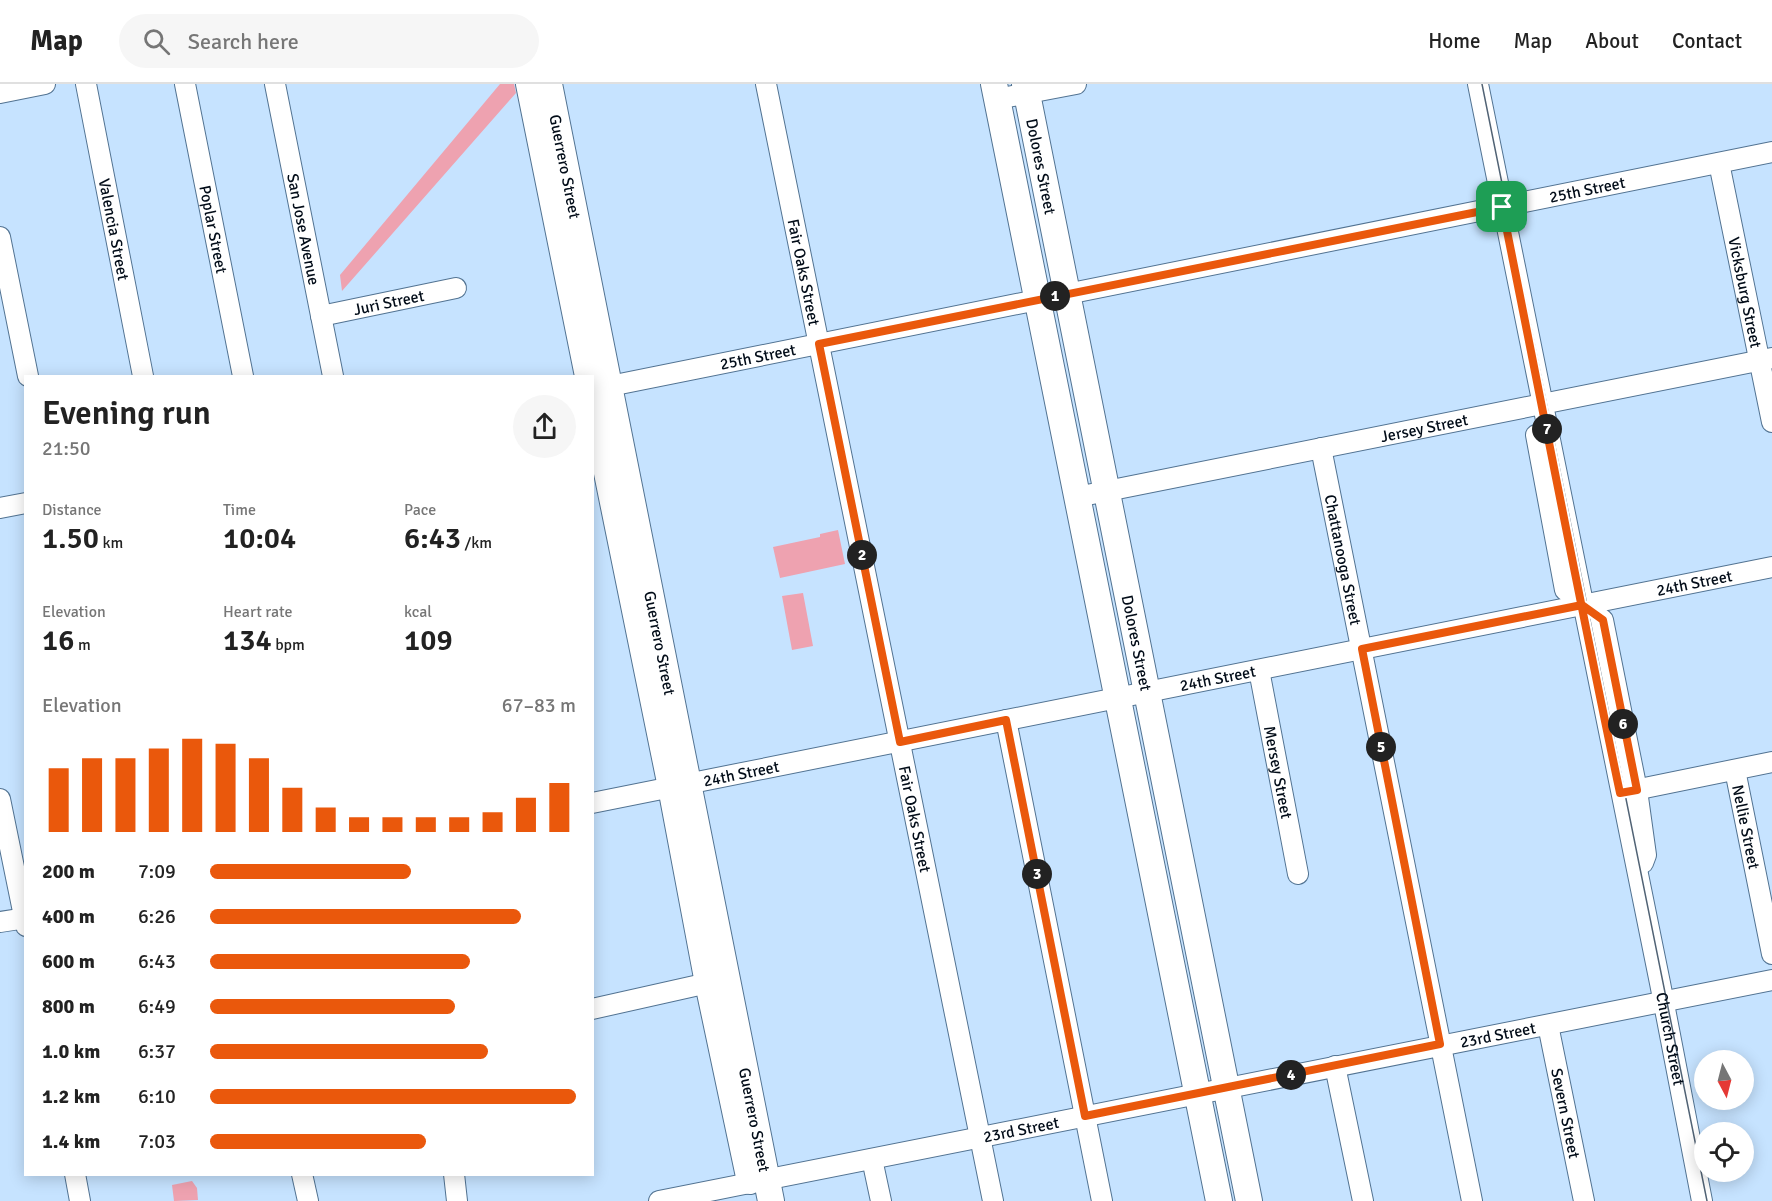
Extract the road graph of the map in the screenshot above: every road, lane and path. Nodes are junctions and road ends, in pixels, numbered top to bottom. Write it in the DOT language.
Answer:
graph roads {
  1 [pos="45,84"];
  2 [pos="86,84"];
  3 [pos="185,84"];
  4 [pos="275,84"];
  5 [pos="529,84"];
  6 [pos="549,84"];
  7 [pos="766,84"];
  8 [pos="1076,84"];
  9 [pos="1478,84"];
  10 [pos="1026,89"];
  11 [pos="996,92"];
  12 [pos="0,93"];
  13 [pos="1772,152"];
  14 [pos="1719,163"];
  15 [pos="1502,207"];
  16 [pos="0,237"];
  17 [pos="456,288"];
  18 [pos="1067,294"];
  19 [pos="1038,300"];
  20 [pos="321,316"];
  21 [pos="819,344"];
  22 [pos="1765,359"];
  23 [pos="27,375"];
  24 [pos="143,375"];
  25 [pos="243,375"];
  26 [pos="333,375"];
  27 [pos="593,375"];
  28 [pos="594,375"];
  29 [pos="596,388"];
  30 [pos="1542,404"];
  31 [pos="1772,422"];
  32 [pos="1321,448"];
  33 [pos="1106,491"];
  34 [pos="1077,497"];
  35 [pos="24,503"];
  36 [pos="0,508"];
  37 [pos="1772,567"];
  38 [pos="1582,605"];
  39 [pos="1362,649"];
  40 [pos="1259,670"];
  41 [pos="1147,692"];
  42 [pos="1118,698"];
  43 [pos="1006,720"];
  44 [pos="900,742"];
  45 [pos="1772,762"];
  46 [pos="1735,770"];
  47 [pos="680,785"];
  48 [pos="1628,791"];
  49 [pos="0,799"];
  50 [pos="594,803"];
  51 [pos="1298,874"];
  52 [pos="24,916"];
  53 [pos="24,921"];
  54 [pos="0,922"];
  55 [pos="1772,954"];
  56 [pos="1772,980"];
  57 [pos="708,983"];
  58 [pos="1664,1002"];
  59 [pos="594,1009"];
  60 [pos="1548,1025"];
  61 [pos="1440,1044"];
  62 [pos="1335,1065"];
  63 [pos="1226,1088"];
  64 [pos="1197,1094"];
  65 [pos="1085,1116"];
  66 [pos="981,1137"];
  67 [pos="872,1159"];
  68 [pos="75,1176"];
  69 [pos="302,1176"];
  70 [pos="454,1176"];
  71 [pos="761,1191"];
  72 [pos="80,1201"];
  73 [pos="308,1201"];
  74 [pos="457,1201"];
  75 [pos="659,1201"];
  76 [pos="881,1201"];
  77 [pos="993,1201"];
  78 [pos="1102,1201"];
  79 [pos="1219,1201"];
  80 [pos="1249,1201"];
  81 [pos="1363,1201"];
  82 [pos="1472,1201"];
  83 [pos="1584,1201"];
  84 [pos="1702,1201"];
  1 -- 12 [label="street"];
  2 -- 24 [label="street, Valencia Street"];
  3 -- 25 [label="street, Poplar Street"];
  4 -- 20 [label="street, San Jose Avenue"];
  5 -- 27 [label="main road, Guerrero Street"];
  6 -- 28 [label="main road, Guerrero Street"];
  7 -- 21 [label="street, Fair Oaks Street"];
  8 -- 10 [label="street"];
  9 -- 15 [label="street"];
  10 -- 11 [label="street"];
  10 -- 18 [label="main road, Dolores Street"];
  11 -- 19 [label="main road, Dolores Street"];
  13 -- 14 [label="street, 25th Street"];
  14 -- 15 [label="street, 25th Street"];
  14 -- 22 [label="street, Vicksburg Street"];
  15 -- 18 [label="street, 25th Street"];
  15 -- 30 [label="street"];
  16 -- 23 [label="street"];
  17 -- 20 [label="street, Juri Street"];
  18 -- 19 [label="street, 25th Street"];
  18 -- 33 [label="main road, Dolores Street"];
  19 -- 21 [label="street, 25th Street"];
  19 -- 34 [label="main road, Dolores Street"];
  20 -- 26 [label="street, San Jose Avenue"];
  21 -- 29 [label="street, 25th Street"];
  21 -- 44 [label="street, Fair Oaks Street"];
  22 -- 30 [label="street, Jersey Street"];
  22 -- 31 [label="street, Vicksburg Street"];
  29 -- 47 [label="main road, Guerrero Street"];
  30 -- 32 [label="street, Jersey Street"];
  30 -- 38 [label="street"];
  32 -- 33 [label="street, Jersey Street"];
  32 -- 39 [label="street, Chattanooga Street"];
  33 -- 34 [label="street, Jersey Street"];
  33 -- 41 [label="main road, Dolores Street"];
  34 -- 42 [label="main road, Dolores Street"];
  35 -- 36 [label="street"];
  37 -- 38 [label="street, 24th Street"];
  38 -- 39 [label="street, 24th Street"];
  38 -- 48 [label="street, Church Street"];
  39 -- 40 [label="street, 24th Street"];
  39 -- 61 [label="street, Chattanooga Street"];
  40 -- 41 [label="street, 24th Street"];
  40 -- 51 [label="street, Mersey Street"];
  41 -- 42 [label="street, 24th Street"];
  41 -- 63 [label="main road, Dolores Street"];
  42 -- 43 [label="street, 24th Street"];
  42 -- 64 [label="main road, Dolores Street"];
  43 -- 44 [label="street, 24th Street"];
  43 -- 65 [label="street"];
  44 -- 47 [label="street, 24th Street"];
  44 -- 66 [label="street, Fair Oaks Street"];
  45 -- 46 [label="street"];
  46 -- 48 [label="street"];
  46 -- 55 [label="street, Nellie Street"];
  47 -- 50 [label="street, 24th Street"];
  47 -- 57 [label="main road, Guerrero Street"];
  47 -- 71 [label="main road, Guerrero Street"];
  48 -- 58 [label="street, Church Street"];
  49 -- 52 [label="street"];
  53 -- 54 [label="street"];
  56 -- 58 [label="street, 23rd Street"];
  57 -- 59 [label="street"];
  57 -- 71 [label="main road, Guerrero Street"];
  58 -- 60 [label="street, 23rd Street"];
  58 -- 84 [label="street, Church Street"];
  60 -- 61 [label="street, 23rd Street"];
  60 -- 83 [label="street, Severn Street"];
  61 -- 62 [label="street, 23rd Street"];
  61 -- 82 [label="street, Chattanooga Street"];
  62 -- 63 [label="street, 23rd Street"];
  62 -- 81 [label="street"];
  63 -- 64 [label="street, 23rd Street"];
  63 -- 80 [label="main road, Dolores Street"];
  64 -- 65 [label="street, 23rd Street"];
  64 -- 79 [label="main road, Dolores Street"];
  65 -- 66 [label="street, 23rd Street"];
  65 -- 78 [label="street"];
  66 -- 67 [label="street, 23rd Street"];
  66 -- 77 [label="street, Fair Oaks Street"];
  67 -- 71 [label="street, 23rd Street"];
  67 -- 76 [label="street"];
  68 -- 72 [label="street"];
  69 -- 73 [label="street"];
  70 -- 74 [label="street"];
  71 -- 75 [label="street, 23rd Street"];
}
